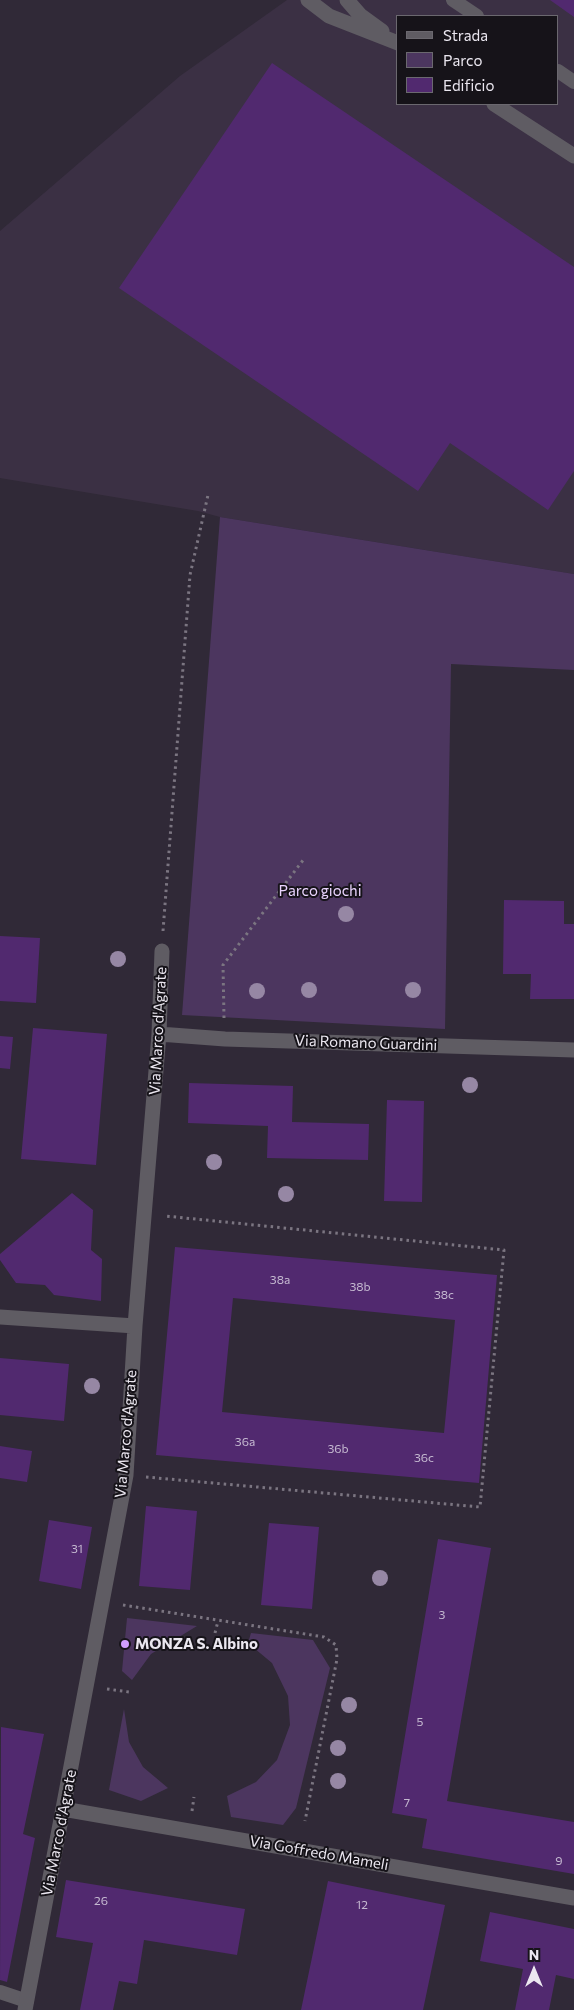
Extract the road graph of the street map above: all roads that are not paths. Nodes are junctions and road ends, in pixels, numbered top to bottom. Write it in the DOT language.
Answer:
graph roads {
  1 [pos="308,0"];
  2 [pos="347,0"];
  3 [pos="453,0"];
  4 [pos="476,15"];
  5 [pos="396,41"];
  6 [pos="396,41"];
  7 [pos="559,72"];
  8 [pos="574,82"];
  9 [pos="496,105"];
  10 [pos="574,156"];
  11 [pos="162,951"];
  12 [pos="159,1034"];
  13 [pos="574,1050"];
  14 [pos="0,1316"];
  15 [pos="135,1326"];
  16 [pos="63,1810"];
  17 [pos="574,1898"];
  18 [pos="0,1992"];
  19 [pos="26,2005"];
  1 -- 5 [label="street"];
  2 -- 6 [label="street"];
  3 -- 4 [label="lane"];
  7 -- 8 [label="lane"];
  9 -- 10 [label="street"];
  11 -- 12 [label="street, Via Marco d'Agrate"];
  12 -- 13 [label="street, Via Romano Guardini"];
  12 -- 15 [label="street, Via Marco d'Agrate"];
  14 -- 15 [label="street"];
  15 -- 16 [label="street, Via Marco d'Agrate"];
  16 -- 17 [label="street, Via Goffredo Mameli"];
  16 -- 19 [label="street, Via Marco d'Agrate"];
  18 -- 19 [label="lane, Via Marco d'Agrate"];
}
